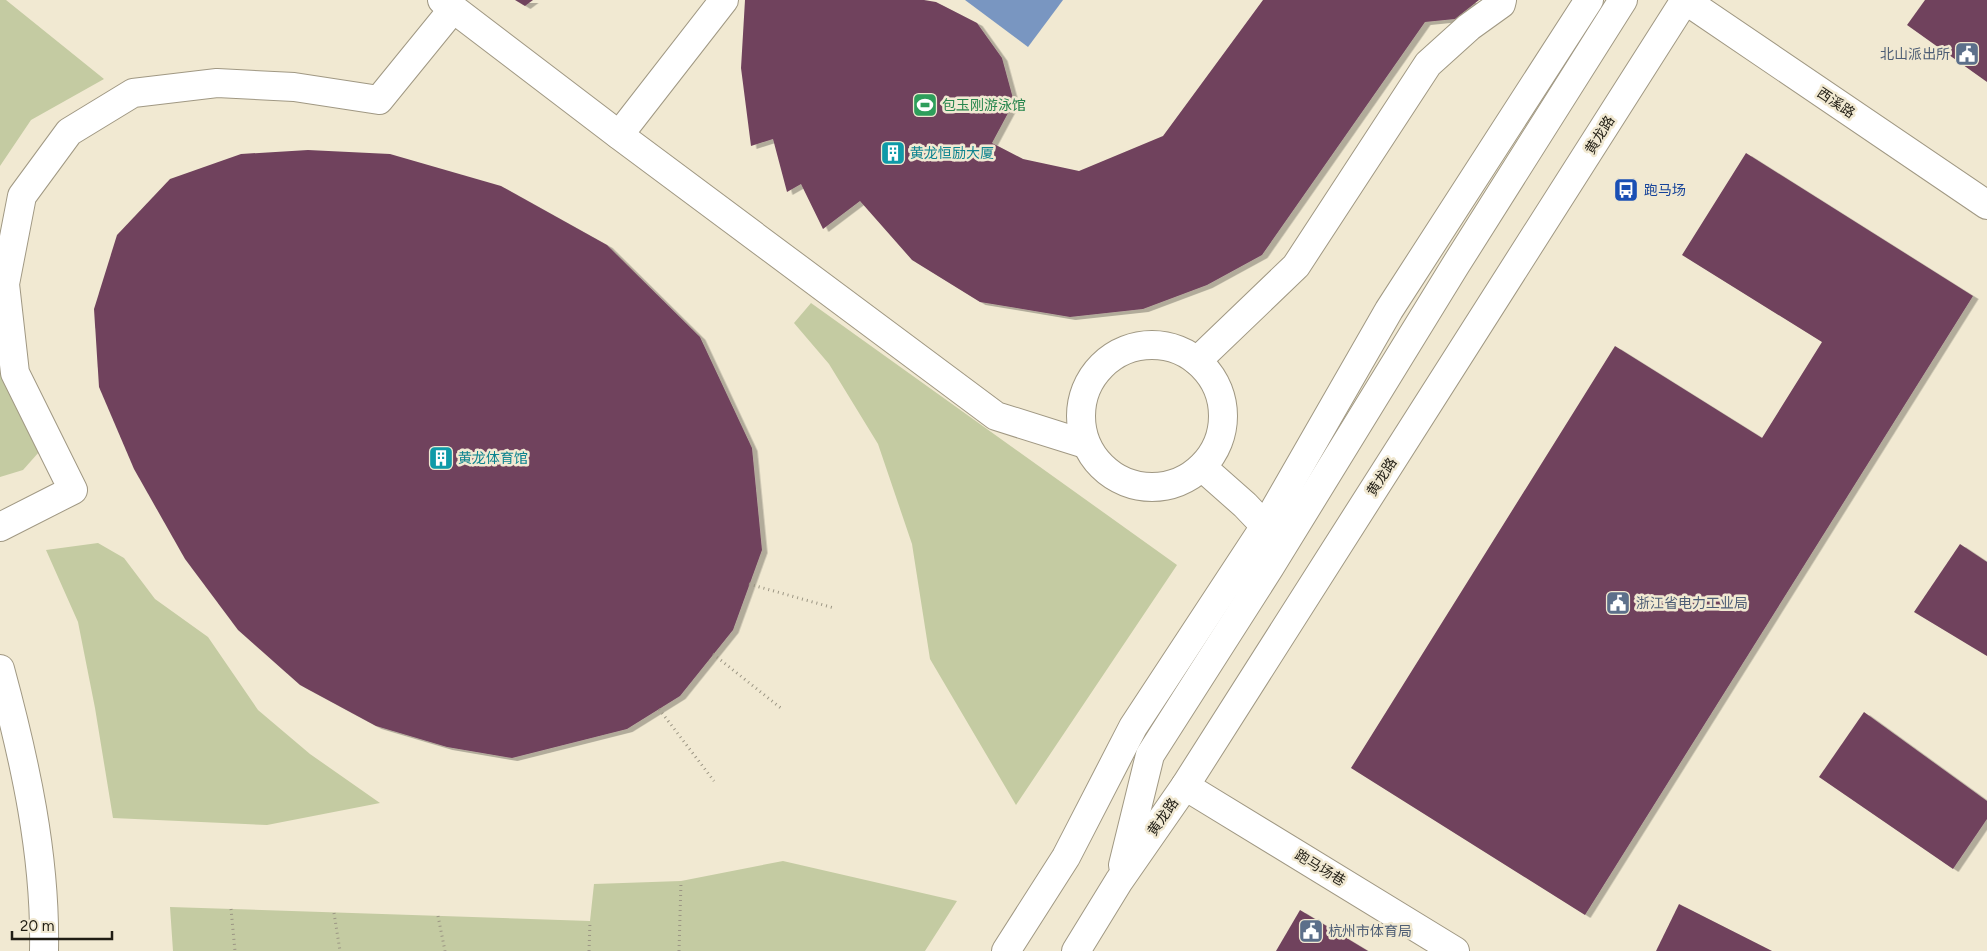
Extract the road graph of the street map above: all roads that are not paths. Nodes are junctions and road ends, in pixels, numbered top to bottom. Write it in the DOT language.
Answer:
graph roads {
  1 [pos="724,0"];
  2 [pos="1502,0"];
  3 [pos="1589,0"];
  4 [pos="1623,0"];
  5 [pos="1685,0"];
  6 [pos="448,5"];
  7 [pos="619,135"];
  8 [pos="1987,206"];
  9 [pos="1197,360"];
  10 [pos="1086,444"];
  11 [pos="1202,468"];
  12 [pos="1265,526"];
  13 [pos="0,527"];
  14 [pos="0,669"];
  15 [pos="1185,786"];
  16 [pos="1119,881"];
  17 [pos="44,951"];
  18 [pos="1006,951"];
  19 [pos="1076,951"];
  20 [pos="1456,951"];
  1 -- 7 [label="street"];
  2 -- 9 [label="street"];
  3 -- 12 [label="street"];
  4 -- 16 [label="street"];
  5 -- 8 [label="street, 西溪路"];
  5 -- 15 [label="street, 黄龙路"];
  6 -- 7 [label="street"];
  6 -- 13 [label="street"];
  7 -- 10 [label="street"];
  9 -- 10 [label="street"];
  9 -- 11 [label="street"];
  10 -- 11 [label="street"];
  11 -- 12 [label="street"];
  12 -- 18 [label="street"];
  14 -- 17 [label="street"];
  15 -- 16 [label="street, 黄龙路"];
  15 -- 20 [label="street, 跑马场巷"];
  16 -- 19 [label="street, 黄龙路"];
}
